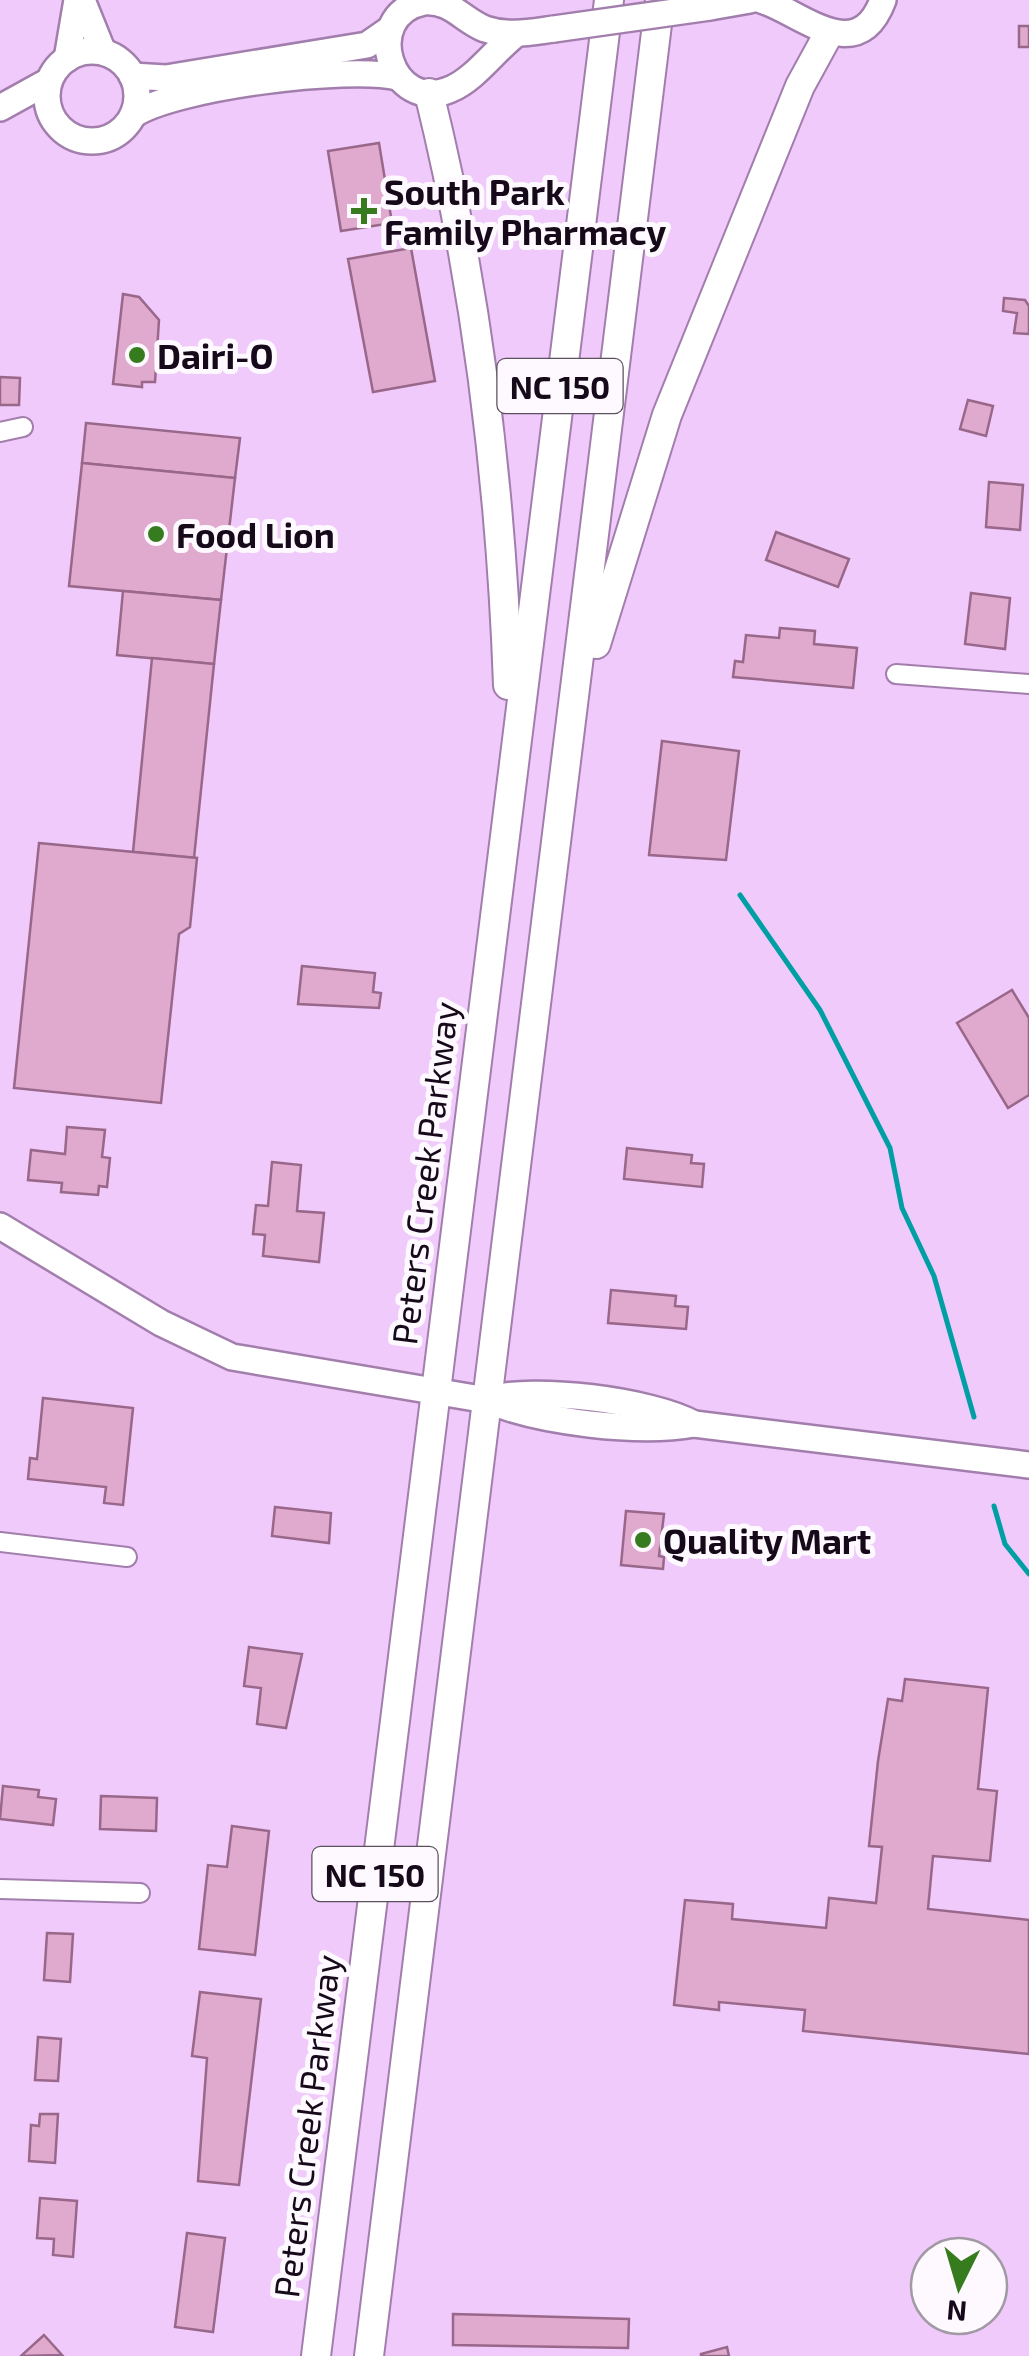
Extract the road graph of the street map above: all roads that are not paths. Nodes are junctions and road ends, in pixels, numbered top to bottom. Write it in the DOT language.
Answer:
graph roads {
  1 [pos="79,0"];
  2 [pos="609,0"];
  3 [pos="660,0"];
  4 [pos="750,0"];
  5 [pos="761,0"];
  6 [pos="883,0"];
  7 [pos="441,1"];
  8 [pos="390,29"];
  9 [pos="829,33"];
  10 [pos="516,34"];
  11 [pos="103,52"];
  12 [pos="66,60"];
  13 [pos="132,76"];
  14 [pos="398,77"];
  15 [pos="49,82"];
  16 [pos="429,93"];
  17 [pos="0,110"];
  18 [pos="134,116"];
  19 [pos="54,122"];
  20 [pos="23,428"];
  21 [pos="0,432"];
  22 [pos="896,674"];
  23 [pos="1029,684"];
  24 [pos="572,732"];
  25 [pos="511,771"];
  26 [pos="0,1226"];
  27 [pos="434,1392"];
  28 [pos="487,1400"];
  29 [pos="1029,1465"];
  30 [pos="0,1542"];
  31 [pos="127,1557"];
  32 [pos="0,1889"];
  33 [pos="140,1893"];
  34 [pos="319,2351"];
  35 [pos="368,2356"];
  1 -- 11 [label="main road"];
  1 -- 12 [label="main road"];
  2 -- 25 [label="main road, Peters Creek Parkway / NC 150"];
  3 -- 24 [label="main road, NC 150"];
  4 -- 10 [label="main road, bridge"];
  5 -- 9 [label="main road"];
  6 -- 9 [label="main road"];
  7 -- 8 [label="main road"];
  7 -- 10 [label="main road"];
  8 -- 13 [label="main road"];
  8 -- 14 [label="main road"];
  9 -- 24 [label="main road"];
  10 -- 16 [label="main road"];
  11 -- 12 [label="main road"];
  11 -- 13 [label="main road"];
  12 -- 15 [label="main road"];
  13 -- 18 [label="main road"];
  14 -- 16 [label="main road"];
  14 -- 18 [label="main road"];
  15 -- 17 [label="main road"];
  15 -- 19 [label="main road"];
  16 -- 25 [label="main road"];
  17 -- 19 [label="main road"];
  18 -- 19 [label="main road"];
  20 -- 21 [label="street"];
  22 -- 23 [label="street"];
  24 -- 28 [label="main road, NC 150"];
  25 -- 27 [label="main road, Peters Creek Parkway / NC 150"];
  26 -- 27 [label="main road"];
  27 -- 28 [label="main road"];
  27 -- 34 [label="main road, Peters Creek Parkway / NC 150"];
  28 -- 29 [label="main road"];
  28 -- 35 [label="main road, NC 150"];
  30 -- 31 [label="street"];
  32 -- 33 [label="street"];
}
